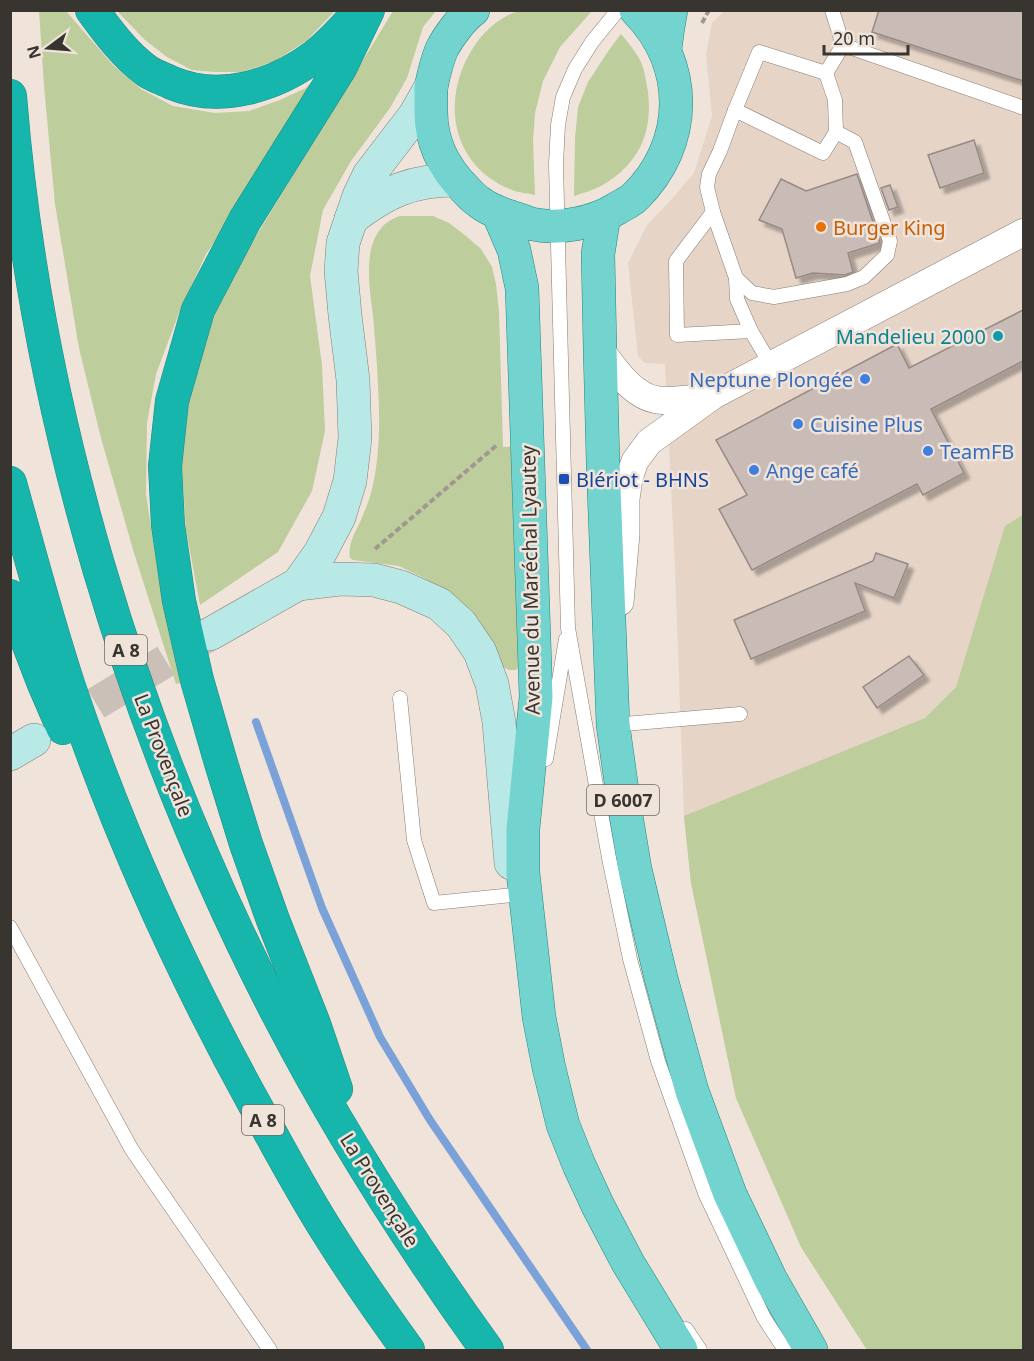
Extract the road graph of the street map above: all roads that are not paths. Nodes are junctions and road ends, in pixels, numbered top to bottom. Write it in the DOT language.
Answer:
graph roads {
  1 [pos="92,10"];
  2 [pos="360,10"];
  3 [pos="368,10"];
  4 [pos="473,10"];
  5 [pos="618,10"];
  6 [pos="636,10"];
  7 [pos="671,10"];
  8 [pos="832,10"];
  9 [pos="843,45"];
  10 [pos="665,49"];
  11 [pos="826,73"];
  12 [pos="431,87"];
  13 [pos="10,96"];
  14 [pos="1023,108"];
  15 [pos="735,110"];
  16 [pos="836,132"];
  17 [pos="456,180"];
  18 [pos="713,212"];
  19 [pos="498,213"];
  20 [pos="604,216"];
  21 [pos="351,219"];
  22 [pos="558,226"];
  23 [pos="1023,232"];
  24 [pos="736,278"];
  25 [pos="751,332"];
  26 [pos="600,349"];
  27 [pos="771,365"];
  28 [pos="714,395"];
  29 [pos="10,483"];
  30 [pos="298,584"];
  31 [pos="10,596"];
  32 [pos="568,628"];
  33 [pos="210,634"];
  34 [pos="612,680"];
  35 [pos="400,698"];
  36 [pos="740,714"];
  37 [pos="614,725"];
  38 [pos="544,776"];
  39 [pos="142,877"];
  40 [pos="513,895"];
  41 [pos="10,927"];
  42 [pos="545,947"];
  43 [pos="548,978"];
  44 [pos="563,1125"];
  45 [pos="592,1161"];
  46 [pos="362,1164"];
  47 [pos="677,1314"];
  48 [pos="270,1350"];
  49 [pos="408,1350"];
  50 [pos="487,1350"];
  51 [pos="681,1350"];
  52 [pos="700,1350"];
  53 [pos="785,1350"];
  54 [pos="811,1350"];
  1 -- 2 [label="highway"];
  3 -- 46 [label="highway"];
  4 -- 12 [label="main road"];
  5 -- 22 [label="lane"];
  6 -- 10 [label="main road"];
  7 -- 10 [label="main road"];
  8 -- 9 [label="lane"];
  9 -- 11 [label="lane"];
  9 -- 14 [label="lane"];
  10 -- 20 [label="main road"];
  11 -- 15 [label="lane"];
  11 -- 16 [label="lane"];
  12 -- 17 [label="main road"];
  12 -- 21 [label="main road"];
  13 -- 46 [label="highway, La Provençale / A 8"];
  15 -- 16 [label="lane"];
  15 -- 18 [label="lane"];
  16 -- 24 [label="lane"];
  17 -- 19 [label="main road"];
  17 -- 21 [label="main road"];
  18 -- 24 [label="lane"];
  18 -- 25 [label="lane"];
  19 -- 22 [label="main road"];
  19 -- 44 [label="main road, Avenue du Maréchal Lyautey"];
  20 -- 22 [label="main road"];
  20 -- 26 [label="main road, D 6007"];
  21 -- 30 [label="main road"];
  22 -- 32 [label="lane"];
  23 -- 27 [label="street"];
  24 -- 25 [label="lane"];
  25 -- 27 [label="lane"];
  26 -- 28 [label="street"];
  26 -- 34 [label="main road, D 6007"];
  27 -- 28 [label="street"];
  28 -- 34 [label="street"];
  29 -- 39 [label="highway, A 8"];
  30 -- 33 [label="main road"];
  30 -- 40 [label="main road"];
  31 -- 39 [label="highway"];
  32 -- 38 [label="lane"];
  32 -- 53 [label="lane"];
  34 -- 37 [label="main road, D 6007"];
  35 -- 40 [label="lane"];
  36 -- 37 [label="lane"];
  37 -- 54 [label="main road, D 6007"];
  39 -- 49 [label="highway, A 8"];
  40 -- 44 [label="main road"];
  41 -- 48 [label="lane"];
  42 -- 43 [label="lane"];
  44 -- 45 [label="lane"];
  44 -- 51 [label="main road, Avenue du Maréchal Lyautey"];
  46 -- 50 [label="highway, La Provençale / A 8"];
  47 -- 52 [label="lane"];
}
